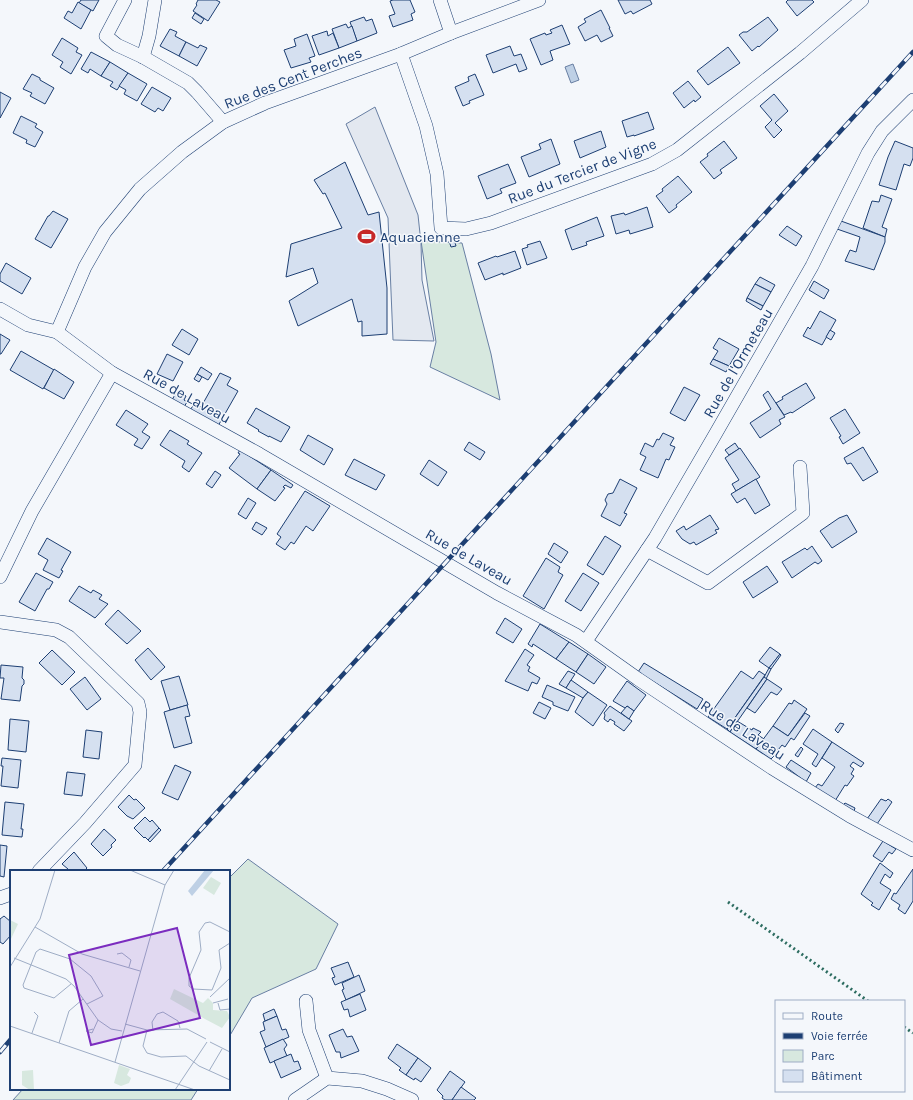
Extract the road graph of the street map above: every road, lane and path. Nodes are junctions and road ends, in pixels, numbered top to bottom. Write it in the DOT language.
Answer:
graph roads {
  1 [pos="125,0"];
  2 [pos="155,0"];
  3 [pos="440,0"];
  4 [pos="539,0"];
  5 [pos="862,0"];
  6 [pos="451,33"];
  7 [pos="401,54"];
  8 [pos="144,57"];
  9 [pos="913,100"];
  10 [pos="223,122"];
  11 [pos="0,309"];
  12 [pos="57,332"];
  13 [pos="112,374"];
  14 [pos="800,467"];
  15 [pos="647,550"];
  16 [pos="0,573"];
  17 [pos="0,622"];
  18 [pos="586,641"];
  19 [pos="913,850"];
  20 [pos="40,870"];
  21 [pos="10,894"];
  22 [pos="0,898"];
  23 [pos="306,1000"];
  24 [pos="327,1078"];
  25 [pos="294,1100"];
  26 [pos="412,1100"];
  1 -- 8 [label="street"];
  2 -- 8 [label="street"];
  3 -- 6 [label="street"];
  4 -- 6 [label="street, Rue des Cent Perches"];
  5 -- 7 [label="street, Rue du Tercier de Vigne"];
  6 -- 7 [label="street, Rue des Cent Perches"];
  7 -- 10 [label="street, Rue des Cent Perches"];
  8 -- 10 [label="street"];
  9 -- 15 [label="street, Rue de l'Ormeteau"];
  10 -- 12 [label="street, Rue des Cent Perches"];
  11 -- 12 [label="street, Rue de Laveau"];
  12 -- 13 [label="street, Rue de Laveau"];
  13 -- 16 [label="street"];
  13 -- 18 [label="street, Rue de Laveau"];
  14 -- 15 [label="street"];
  15 -- 18 [label="street, Rue de l'Ormeteau"];
  17 -- 20 [label="street"];
  18 -- 19 [label="street, Rue de Laveau"];
  21 -- 22 [label="street"];
  23 -- 24 [label="street"];
  24 -- 25 [label="street"];
  24 -- 26 [label="street"];
}
